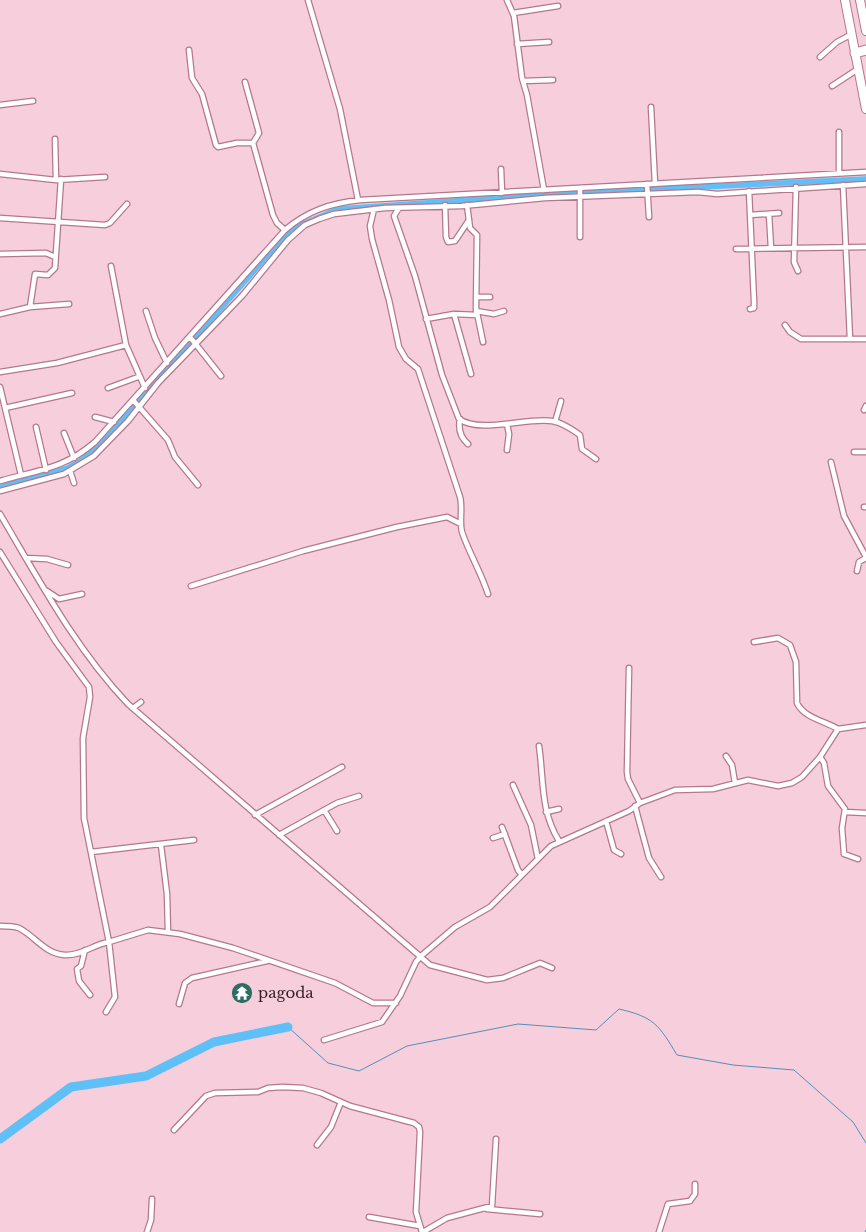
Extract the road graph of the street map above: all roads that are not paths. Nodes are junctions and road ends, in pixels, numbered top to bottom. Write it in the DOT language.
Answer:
graph roads {
  1 [pos="308,0"];
  2 [pos="507,0"];
  3 [pos="845,0"];
  4 [pos="860,0"];
  5 [pos="558,6"];
  6 [pos="513,13"];
  7 [pos="866,31"];
  8 [pos="852,34"];
  9 [pos="549,42"];
  10 [pos="517,44"];
  11 [pos="189,50"];
  12 [pos="866,50"];
  13 [pos="855,53"];
  14 [pos="820,57"];
  15 [pos="858,69"];
  16 [pos="553,80"];
  17 [pos="523,81"];
  18 [pos="245,82"];
  19 [pos="832,86"];
  20 [pos="865,96"];
  21 [pos="33,101"];
  22 [pos="0,105"];
  23 [pos="651,107"];
  24 [pos="866,109"];
  25 [pos="839,132"];
  26 [pos="55,140"];
  27 [pos="253,143"];
  28 [pos="501,169"];
  29 [pos="866,172"];
  30 [pos="839,173"];
  31 [pos="0,174"];
  32 [pos="105,177"];
  33 [pos="58,179"];
  34 [pos="655,184"];
  35 [pos="866,184"];
  36 [pos="844,185"];
  37 [pos="796,187"];
  38 [pos="647,189"];
  39 [pos="544,190"];
  40 [pos="749,191"];
  41 [pos="502,193"];
  42 [pos="580,193"];
  43 [pos="358,200"];
  44 [pos="423,202"];
  45 [pos="127,204"];
  46 [pos="445,205"];
  47 [pos="468,205"];
  48 [pos="399,208"];
  49 [pos="374,209"];
  50 [pos="779,213"];
  51 [pos="769,214"];
  52 [pos="750,215"];
  53 [pos="648,217"];
  54 [pos="0,218"];
  55 [pos="469,220"];
  56 [pos="58,222"];
  57 [pos="285,230"];
  58 [pos="580,237"];
  59 [pos="866,247"];
  60 [pos="771,248"];
  61 [pos="795,248"];
  62 [pos="736,249"];
  63 [pos="752,249"];
  64 [pos="847,249"];
  65 [pos="0,254"];
  66 [pos="55,257"];
  67 [pos="112,266"];
  68 [pos="798,271"];
  69 [pos="476,295"];
  70 [pos="489,295"];
  71 [pos="69,304"];
  72 [pos="30,307"];
  73 [pos="750,309"];
  74 [pos="146,311"];
  75 [pos="504,311"];
  76 [pos="477,313"];
  77 [pos="0,314"];
  78 [pos="454,314"];
  79 [pos="426,319"];
  80 [pos="785,325"];
  81 [pos="850,339"];
  82 [pos="866,339"];
  83 [pos="193,341"];
  84 [pos="483,342"];
  85 [pos="126,345"];
  86 [pos="167,363"];
  87 [pos="0,372"];
  88 [pos="471,374"];
  89 [pos="138,376"];
  90 [pos="221,376"];
  91 [pos="0,387"];
  92 [pos="108,388"];
  93 [pos="145,388"];
  94 [pos="72,393"];
  95 [pos="561,401"];
  96 [pos="136,403"];
  97 [pos="5,408"];
  98 [pos="95,417"];
  99 [pos="460,419"];
  100 [pos="114,422"];
  101 [pos="555,422"];
  102 [pos="507,424"];
  103 [pos="36,427"];
  104 [pos="64,433"];
  105 [pos="468,444"];
  106 [pos="507,450"];
  107 [pos="854,452"];
  108 [pos="866,452"];
  109 [pos="74,458"];
  110 [pos="596,459"];
  111 [pos="831,462"];
  112 [pos="46,470"];
  113 [pos="70,471"];
  114 [pos="21,475"];
  115 [pos="0,481"];
  116 [pos="74,483"];
  117 [pos="198,485"];
  118 [pos="0,491"];
  119 [pos="0,514"];
  120 [pos="461,524"];
  121 [pos="0,552"];
  122 [pos="26,558"];
  123 [pos="866,558"];
  124 [pos="68,565"];
  125 [pos="857,571"];
  126 [pos="191,586"];
  127 [pos="46,591"];
  128 [pos="82,594"];
  129 [pos="488,594"];
  130 [pos="754,642"];
  131 [pos="629,668"];
  132 [pos="141,702"];
  133 [pos="132,708"];
  134 [pos="866,725"];
  135 [pos="838,730"];
  136 [pos="538,746"];
  137 [pos="726,756"];
  138 [pos="820,757"];
  139 [pos="342,767"];
  140 [pos="735,783"];
  141 [pos="513,784"];
  142 [pos="359,796"];
  143 [pos="640,803"];
  144 [pos="635,806"];
  145 [pos="559,809"];
  146 [pos="324,810"];
  147 [pos="546,812"];
  148 [pos="845,812"];
  149 [pos="866,813"];
  150 [pos="255,815"];
  151 [pos="606,821"];
  152 [pos="502,827"];
  153 [pos="337,831"];
  154 [pos="505,834"];
  155 [pos="279,835"];
  156 [pos="492,838"];
  157 [pos="194,840"];
  158 [pos="559,841"];
  159 [pos="161,845"];
  160 [pos="91,852"];
  161 [pos="621,854"];
  162 [pos="538,859"];
  163 [pos="858,859"];
  164 [pos="522,875"];
  165 [pos="661,877"];
  166 [pos="0,926"];
  167 [pos="168,932"];
  168 [pos="109,942"];
  169 [pos="85,950"];
  170 [pos="421,956"];
  171 [pos="268,961"];
  172 [pos="552,968"];
  173 [pos="90,994"];
  174 [pos="396,1003"];
  175 [pos="179,1004"];
  176 [pos="106,1012"];
  177 [pos="324,1040"];
  178 [pos="341,1102"];
  179 [pos="174,1130"];
  180 [pos="496,1139"];
  181 [pos="317,1145"];
  182 [pos="695,1184"];
  183 [pos="152,1199"];
  184 [pos="487,1209"];
  185 [pos="540,1214"];
  186 [pos="369,1217"];
  187 [pos="420,1226"];
  188 [pos="147,1232"];
  189 [pos="423,1232"];
  190 [pos="660,1232"];
  1 -- 43 [label="street"];
  2 -- 6 [label="street"];
  3 -- 8 [label="main road"];
  4 -- 7 [label="main road"];
  5 -- 6 [label="street"];
  6 -- 10 [label="street"];
  8 -- 13 [label="main road"];
  8 -- 14 [label="street"];
  9 -- 10 [label="street"];
  10 -- 17 [label="street"];
  11 -- 27 [label="street"];
  12 -- 13 [label="highway"];
  13 -- 15 [label="main road"];
  15 -- 19 [label="street"];
  15 -- 20 [label="main road"];
  16 -- 17 [label="street"];
  17 -- 39 [label="street"];
  18 -- 27 [label="street"];
  20 -- 24 [label="main road"];
  21 -- 22 [label="street"];
  23 -- 34 [label="street"];
  25 -- 30 [label="street"];
  26 -- 33 [label="street"];
  27 -- 57 [label="street"];
  28 -- 41 [label="street"];
  29 -- 30 [label="street"];
  30 -- 34 [label="street"];
  31 -- 33 [label="street"];
  32 -- 33 [label="street"];
  33 -- 56 [label="street"];
  34 -- 38 [label="street"];
  35 -- 36 [label="street"];
  36 -- 37 [label="street"];
  36 -- 64 [label="street"];
  37 -- 40 [label="street"];
  37 -- 61 [label="street"];
  38 -- 40 [label="street"];
  38 -- 42 [label="street"];
  38 -- 42 [label="street"];
  38 -- 53 [label="street"];
  39 -- 41 [label="street"];
  39 -- 42 [label="street"];
  40 -- 52 [label="street"];
  41 -- 44 [label="street"];
  42 -- 47 [label="street"];
  42 -- 58 [label="street"];
  43 -- 44 [label="street"];
  43 -- 57 [label="street"];
  44 -- 46 [label="street"];
  44 -- 48 [label="street"];
  45 -- 56 [label="street"];
  46 -- 47 [label="street"];
  46 -- 55 [label="street"];
  47 -- 55 [label="street"];
  48 -- 49 [label="street"];
  48 -- 79 [label="street"];
  49 -- 83 [label="street"];
  49 -- 120 [label="street"];
  50 -- 51 [label="street"];
  51 -- 52 [label="street"];
  51 -- 60 [label="street"];
  52 -- 63 [label="street"];
  54 -- 56 [label="street"];
  55 -- 69 [label="street"];
  56 -- 66 [label="street"];
  57 -- 83 [label="street"];
  59 -- 64 [label="street"];
  60 -- 61 [label="street"];
  60 -- 63 [label="street"];
  61 -- 64 [label="street"];
  61 -- 68 [label="street"];
  62 -- 63 [label="street"];
  63 -- 73 [label="street"];
  64 -- 81 [label="street"];
  65 -- 66 [label="street"];
  66 -- 72 [label="street"];
  67 -- 85 [label="street"];
  69 -- 70 [label="street"];
  69 -- 76 [label="street"];
  71 -- 72 [label="street"];
  72 -- 77 [label="street"];
  74 -- 86 [label="street"];
  75 -- 76 [label="street"];
  76 -- 78 [label="street"];
  76 -- 84 [label="street"];
  78 -- 79 [label="street"];
  78 -- 88 [label="street"];
  79 -- 99 [label="street"];
  80 -- 81 [label="street"];
  81 -- 82 [label="street"];
  83 -- 86 [label="street"];
  83 -- 90 [label="street"];
  83 -- 96 [label="street"];
  85 -- 87 [label="street"];
  85 -- 89 [label="street"];
  86 -- 93 [label="street"];
  89 -- 92 [label="street"];
  89 -- 93 [label="street"];
  91 -- 97 [label="street"];
  93 -- 96 [label="street"];
  94 -- 97 [label="street"];
  95 -- 101 [label="street"];
  96 -- 100 [label="street"];
  96 -- 113 [label="street"];
  96 -- 117 [label="street"];
  97 -- 114 [label="street"];
  98 -- 100 [label="street"];
  99 -- 102 [label="street"];
  99 -- 105 [label="street"];
  100 -- 109 [label="street"];
  101 -- 102 [label="street"];
  101 -- 110 [label="street"];
  102 -- 106 [label="street"];
  103 -- 112 [label="street"];
  104 -- 109 [label="street"];
  107 -- 108 [label="street"];
  109 -- 112 [label="street"];
  111 -- 123 [label="street"];
  112 -- 114 [label="street"];
  113 -- 116 [label="street"];
  113 -- 118 [label="street"];
  114 -- 115 [label="street"];
  119 -- 122 [label="street"];
  120 -- 126 [label="street"];
  120 -- 129 [label="street"];
  121 -- 160 [label="street"];
  122 -- 124 [label="street"];
  122 -- 127 [label="street"];
  123 -- 125 [label="street"];
  127 -- 128 [label="street"];
  127 -- 133 [label="street"];
  130 -- 135 [label="street"];
  131 -- 143 [label="street"];
  132 -- 133 [label="street"];
  133 -- 150 [label="street"];
  134 -- 135 [label="street"];
  135 -- 138 [label="street"];
  136 -- 147 [label="street"];
  137 -- 140 [label="street"];
  138 -- 140 [label="street"];
  138 -- 148 [label="street"];
  139 -- 150 [label="street"];
  140 -- 143 [label="street"];
  141 -- 162 [label="street"];
  142 -- 146 [label="street"];
  143 -- 144 [label="street"];
  144 -- 151 [label="street"];
  144 -- 165 [label="street"];
  145 -- 147 [label="street"];
  146 -- 153 [label="street"];
  146 -- 155 [label="street"];
  147 -- 158 [label="street"];
  148 -- 149 [label="street"];
  148 -- 163 [label="street"];
  150 -- 155 [label="street"];
  151 -- 158 [label="street"];
  151 -- 161 [label="street"];
  152 -- 154 [label="street"];
  154 -- 156 [label="street"];
  154 -- 164 [label="street"];
  155 -- 170 [label="street"];
  157 -- 159 [label="street"];
  158 -- 162 [label="street"];
  159 -- 160 [label="street"];
  159 -- 167 [label="street"];
  160 -- 168 [label="street"];
  162 -- 164 [label="street"];
  164 -- 170 [label="street"];
  166 -- 169 [label="street"];
  167 -- 168 [label="street"];
  167 -- 171 [label="street"];
  168 -- 169 [label="street"];
  168 -- 176 [label="street"];
  169 -- 173 [label="street"];
  170 -- 172 [label="street"];
  170 -- 174 [label="street"];
  171 -- 174 [label="street"];
  171 -- 175 [label="street"];
  174 -- 177 [label="street"];
  178 -- 179 [label="street"];
  178 -- 181 [label="street"];
  178 -- 187 [label="street"];
  180 -- 184 [label="street"];
  182 -- 190 [label="street"];
  183 -- 188 [label="street"];
  184 -- 185 [label="street"];
  184 -- 189 [label="street"];
  186 -- 187 [label="street"];
  187 -- 189 [label="street"];
}
